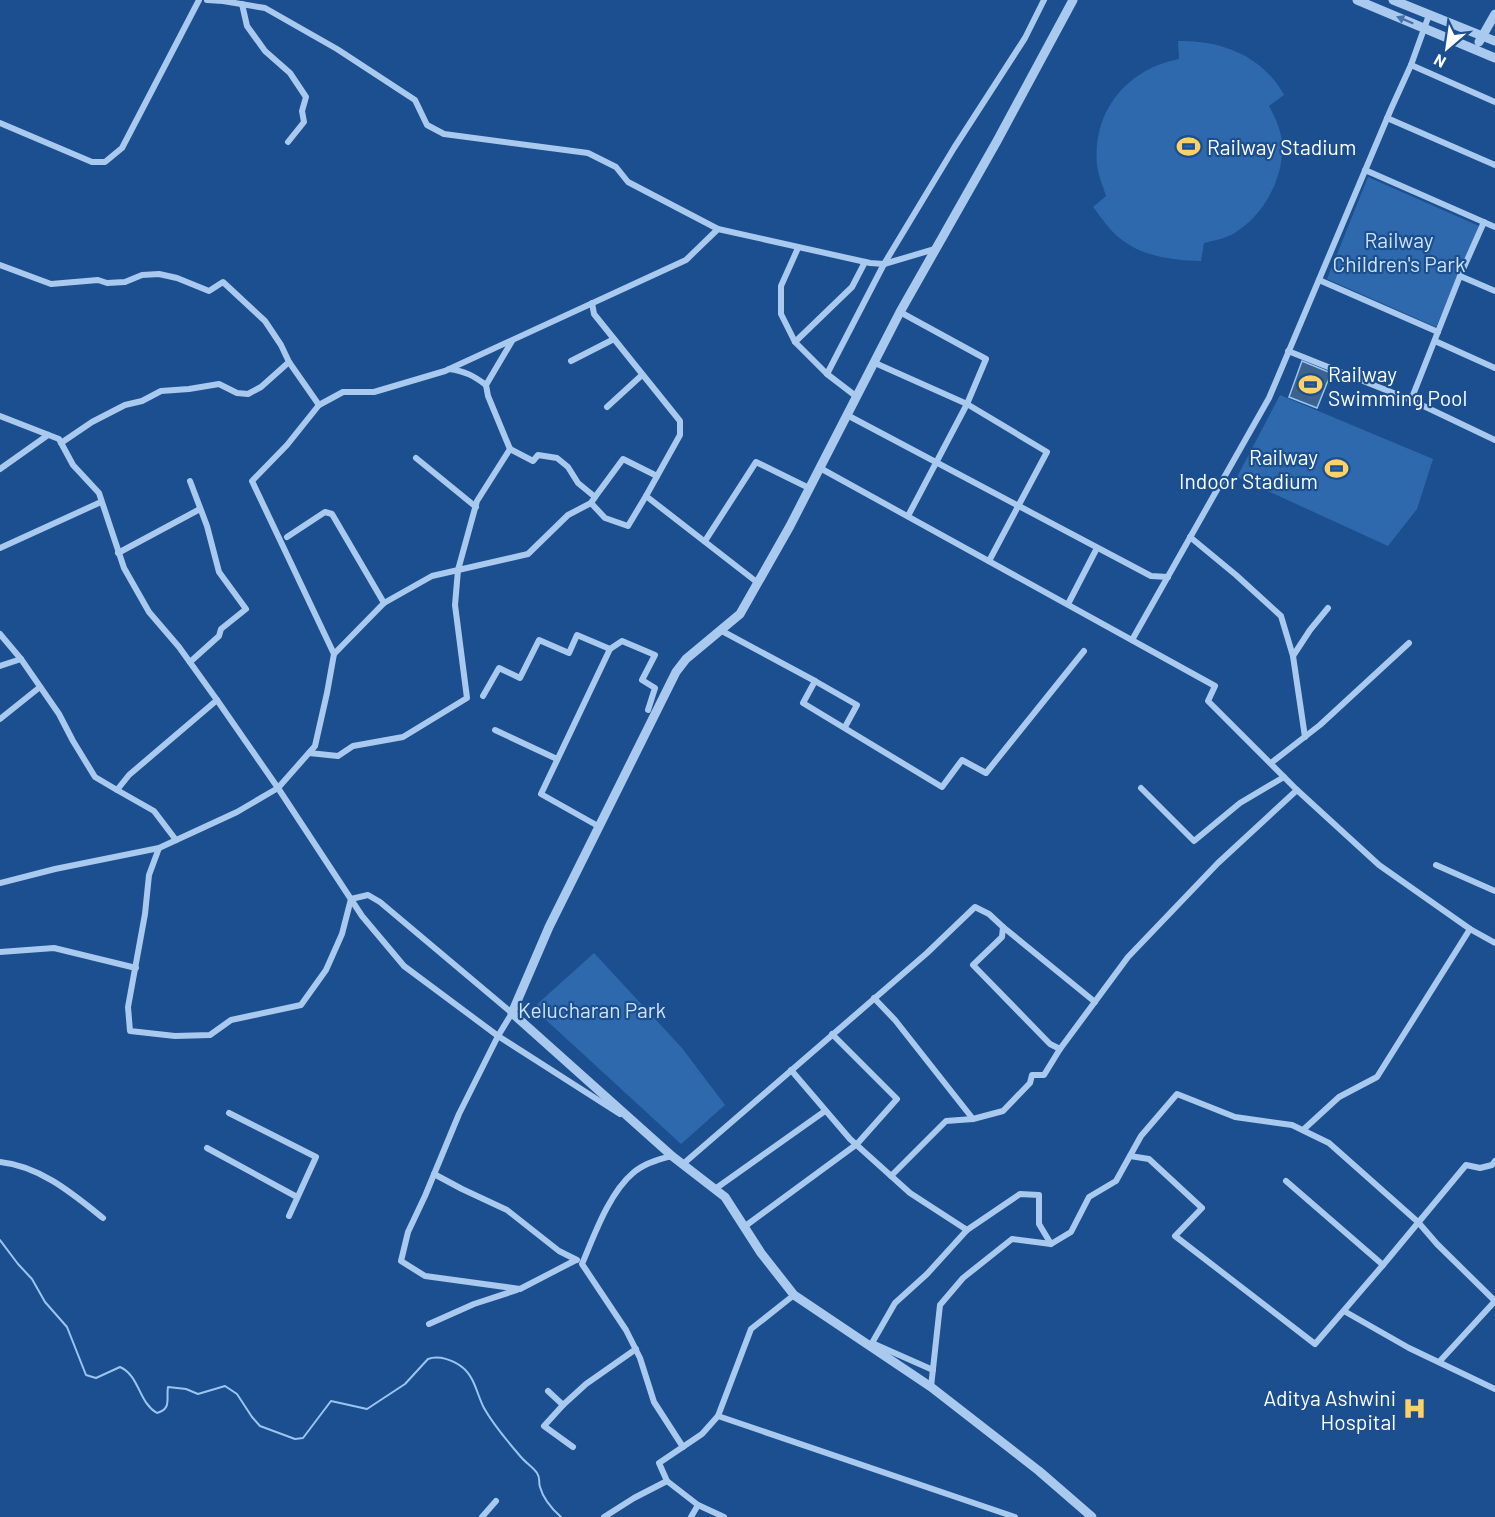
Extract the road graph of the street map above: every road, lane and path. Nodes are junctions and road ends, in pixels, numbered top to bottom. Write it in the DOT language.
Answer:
graph roads {
  1 [pos="199,0"];
  2 [pos="207,0"];
  3 [pos="1044,0"];
  4 [pos="1073,0"];
  5 [pos="1357,0"];
  6 [pos="1393,0"];
  7 [pos="242,4"];
  8 [pos="1495,14"];
  9 [pos="1429,15"];
  10 [pos="1424,28"];
  11 [pos="1482,37"];
  12 [pos="1495,41"];
  13 [pos="1475,49"];
  14 [pos="1495,57"];
  15 [pos="1411,65"];
  16 [pos="1495,102"];
  17 [pos="1387,118"];
  18 [pos="0,123"];
  19 [pos="288,141"];
  20 [pos="1495,165"];
  21 [pos="1365,170"];
  22 [pos="1484,222"];
  23 [pos="1495,227"];
  24 [pos="718,230"];
  25 [pos="798,248"];
  26 [pos="935,249"];
  27 [pos="865,262"];
  28 [pos="884,264"];
  29 [pos="0,265"];
  30 [pos="1460,276"];
  31 [pos="1319,280"];
  32 [pos="1495,291"];
  33 [pos="592,303"];
  34 [pos="900,312"];
  35 [pos="1438,332"];
  36 [pos="513,339"];
  37 [pos="614,339"];
  38 [pos="1435,341"];
  39 [pos="795,342"];
  40 [pos="1288,351"];
  41 [pos="571,361"];
  42 [pos="289,362"];
  43 [pos="875,363"];
  44 [pos="448,369"];
  45 [pos="1495,369"];
  46 [pos="827,374"];
  47 [pos="642,375"];
  48 [pos="486,385"];
  49 [pos="857,397"];
  50 [pos="1411,400"];
  51 [pos="967,404"];
  52 [pos="319,405"];
  53 [pos="607,407"];
  54 [pos="0,416"];
  55 [pos="847,416"];
  56 [pos="48,435"];
  57 [pos="1495,440"];
  58 [pos="61,443"];
  59 [pos="510,449"];
  60 [pos="416,458"];
  61 [pos="935,462"];
  62 [pos="819,468"];
  63 [pos="0,469"];
  64 [pos="657,476"];
  65 [pos="190,480"];
  66 [pos="809,488"];
  67 [pos="646,496"];
  68 [pos="593,500"];
  69 [pos="101,502"];
  70 [pos="1018,506"];
  71 [pos="476,507"];
  72 [pos="200,509"];
  73 [pos="908,516"];
  74 [pos="287,537"];
  75 [pos="1190,537"];
  76 [pos="705,541"];
  77 [pos="0,548"];
  78 [pos="1097,548"];
  79 [pos="118,553"];
  80 [pos="989,561"];
  81 [pos="458,570"];
  82 [pos="1168,577"];
  83 [pos="758,583"];
  84 [pos="384,603"];
  85 [pos="1068,604"];
  86 [pos="1328,608"];
  87 [pos="722,631"];
  88 [pos="0,634"];
  89 [pos="1132,640"];
  90 [pos="1409,644"];
  91 [pos="610,649"];
  92 [pos="1084,651"];
  93 [pos="334,654"];
  94 [pos="1293,656"];
  95 [pos="21,659"];
  96 [pos="190,662"];
  97 [pos="0,666"];
  98 [pos="815,681"];
  99 [pos="40,687"];
  100 [pos="483,696"];
  101 [pos="217,700"];
  102 [pos="648,710"];
  103 [pos="0,719"];
  104 [pos="845,727"];
  105 [pos="495,730"];
  106 [pos="1305,737"];
  107 [pos="309,753"];
  108 [pos="557,759"];
  109 [pos="1270,763"];
  110 [pos="1284,777"];
  111 [pos="278,788"];
  112 [pos="1142,788"];
  113 [pos="117,790"];
  114 [pos="1297,790"];
  115 [pos="598,826"];
  116 [pos="176,840"];
  117 [pos="159,848"];
  118 [pos="1436,865"];
  119 [pos="0,883"];
  120 [pos="1495,891"];
  121 [pos="351,899"];
  122 [pos="1003,927"];
  123 [pos="1470,929"];
  124 [pos="1495,943"];
  125 [pos="0,952"];
  126 [pos="136,968"];
  127 [pos="874,999"];
  128 [pos="1095,1002"];
  129 [pos="512,1013"];
  130 [pos="832,1034"];
  131 [pos="498,1036"];
  132 [pos="1060,1048"];
  133 [pos="790,1070"];
  134 [pos="825,1112"];
  135 [pos="229,1113"];
  136 [pos="973,1119"];
  137 [pos="635,1124"];
  138 [pos="1303,1130"];
  139 [pos="857,1144"];
  140 [pos="207,1148"];
  141 [pos="672,1156"];
  142 [pos="1130,1156"];
  143 [pos="1495,1161"];
  144 [pos="0,1162"];
  145 [pos="683,1164"];
  146 [pos="434,1174"];
  147 [pos="891,1176"];
  148 [pos="1286,1181"];
  149 [pos="715,1189"];
  150 [pos="297,1197"];
  151 [pos="289,1216"];
  152 [pos="103,1218"];
  153 [pos="1418,1222"];
  154 [pos="744,1227"];
  155 [pos="967,1230"];
  156 [pos="1051,1244"];
  157 [pos="579,1262"];
  158 [pos="1383,1265"];
  159 [pos="520,1289"];
  160 [pos="794,1295"];
  161 [pos="1344,1311"];
  162 [pos="429,1324"];
  163 [pos="636,1349"];
  164 [pos="1440,1361"];
  165 [pos="933,1370"];
  166 [pos="931,1387"];
  167 [pos="1495,1389"];
  168 [pos="548,1391"];
  169 [pos="563,1405"];
  170 [pos="718,1416"];
  171 [pos="573,1447"];
  172 [pos="683,1447"];
  173 [pos="667,1481"];
  174 [pos="496,1501"];
  175 [pos="698,1505"];
  176 [pos="482,1517"];
  177 [pos="604,1517"];
  178 [pos="691,1517"];
  179 [pos="724,1517"];
  180 [pos="1015,1517"];
  181 [pos="1092,1517"];
  1 -- 18 [label="street"];
  2 -- 7 [label="street"];
  3 -- 28 [label="street"];
  4 -- 26 [label="street"];
  10 -- 5 [label="street, one-way"];
  6 -- 9 [label="street"];
  7 -- 19 [label="street"];
  7 -- 24 [label="street"];
  8 -- 11 [label="street"];
  9 -- 10 [label="street"];
  9 -- 11 [label="street"];
  10 -- 13 [label="street"];
  10 -- 15 [label="street"];
  11 -- 12 [label="street"];
  11 -- 13 [label="street"];
  13 -- 14 [label="street"];
  15 -- 16 [label="street"];
  15 -- 17 [label="street"];
  17 -- 20 [label="street"];
  17 -- 21 [label="street"];
  21 -- 22 [label="street"];
  21 -- 31 [label="street"];
  22 -- 23 [label="street"];
  22 -- 30 [label="street"];
  24 -- 25 [label="street"];
  24 -- 33 [label="street"];
  25 -- 27 [label="street"];
  25 -- 39 [label="street"];
  26 -- 28 [label="street"];
  26 -- 34 [label="street"];
  27 -- 28 [label="street"];
  27 -- 39 [label="street"];
  28 -- 46 [label="street"];
  29 -- 42 [label="street"];
  30 -- 32 [label="street"];
  30 -- 35 [label="street"];
  31 -- 35 [label="street"];
  31 -- 40 [label="street"];
  33 -- 36 [label="street"];
  33 -- 37 [label="street"];
  34 -- 43 [label="street"];
  34 -- 51 [label="street"];
  35 -- 38 [label="street"];
  36 -- 44 [label="street"];
  36 -- 48 [label="street"];
  37 -- 41 [label="street"];
  37 -- 47 [label="street"];
  38 -- 45 [label="street"];
  38 -- 50 [label="street"];
  39 -- 46 [label="street"];
  40 -- 50 [label="street"];
  40 -- 75 [label="street"];
  42 -- 52 [label="street"];
  42 -- 58 [label="street"];
  43 -- 49 [label="street"];
  43 -- 51 [label="street"];
  44 -- 48 [label="street"];
  44 -- 52 [label="street"];
  46 -- 49 [label="street"];
  47 -- 53 [label="street"];
  47 -- 64 [label="street"];
  48 -- 59 [label="street"];
  49 -- 55 [label="street"];
  50 -- 57 [label="street"];
  51 -- 61 [label="street"];
  51 -- 70 [label="street"];
  52 -- 93 [label="street"];
  54 -- 56 [label="street"];
  55 -- 61 [label="street"];
  55 -- 62 [label="street"];
  56 -- 58 [label="street"];
  56 -- 63 [label="street"];
  58 -- 69 [label="street"];
  59 -- 68 [label="street"];
  59 -- 71 [label="street"];
  60 -- 71 [label="street"];
  61 -- 70 [label="street"];
  61 -- 73 [label="street"];
  62 -- 66 [label="street"];
  62 -- 73 [label="street"];
  64 -- 67 [label="street"];
  64 -- 68 [label="street"];
  65 -- 72 [label="street"];
  66 -- 76 [label="street"];
  66 -- 83 [label="street"];
  67 -- 68 [label="street"];
  67 -- 76 [label="street"];
  68 -- 81 [label="street"];
  69 -- 77 [label="street"];
  69 -- 79 [label="street"];
  70 -- 78 [label="street"];
  70 -- 80 [label="street"];
  71 -- 81 [label="street"];
  72 -- 79 [label="street"];
  72 -- 96 [label="street"];
  73 -- 80 [label="street"];
  74 -- 84 [label="street"];
  75 -- 82 [label="street"];
  75 -- 94 [label="street"];
  76 -- 83 [label="street"];
  78 -- 82 [label="street"];
  78 -- 85 [label="street"];
  79 -- 96 [label="street"];
  80 -- 85 [label="street"];
  81 -- 84 [label="street"];
  81 -- 107 [label="street"];
  82 -- 89 [label="street"];
  83 -- 87 [label="street"];
  84 -- 93 [label="street"];
  85 -- 89 [label="street"];
  86 -- 94 [label="street"];
  87 -- 98 [label="street"];
  87 -- 115 [label="street"];
  88 -- 95 [label="street"];
  89 -- 109 [label="street"];
  90 -- 106 [label="street"];
  91 -- 100 [label="street"];
  91 -- 102 [label="street"];
  91 -- 108 [label="street"];
  92 -- 104 [label="street"];
  93 -- 107 [label="street"];
  94 -- 106 [label="street"];
  95 -- 97 [label="street"];
  95 -- 99 [label="street"];
  96 -- 101 [label="street"];
  98 -- 104 [label="street"];
  98 -- 104 [label="street"];
  99 -- 103 [label="street"];
  99 -- 113 [label="street"];
  101 -- 111 [label="street"];
  101 -- 113 [label="street"];
  105 -- 108 [label="street"];
  106 -- 109 [label="street"];
  107 -- 111 [label="street"];
  108 -- 115 [label="street"];
  109 -- 110 [label="street"];
  110 -- 112 [label="street"];
  110 -- 114 [label="street"];
  111 -- 116 [label="street"];
  111 -- 121 [label="street"];
  113 -- 116 [label="street"];
  114 -- 123 [label="street"];
  114 -- 128 [label="street"];
  115 -- 129 [label="street"];
  116 -- 117 [label="street"];
  117 -- 119 [label="street"];
  117 -- 126 [label="street"];
  118 -- 120 [label="street"];
  121 -- 126 [label="street"];
  121 -- 129 [label="street"];
  121 -- 131 [label="street"];
  122 -- 127 [label="street"];
  122 -- 128 [label="street"];
  122 -- 132 [label="street"];
  123 -- 124 [label="street"];
  123 -- 138 [label="street"];
  125 -- 126 [label="street"];
  127 -- 130 [label="street"];
  127 -- 136 [label="street"];
  128 -- 132 [label="street"];
  129 -- 131 [label="street"];
  129 -- 137 [label="street"];
  130 -- 133 [label="street"];
  130 -- 139 [label="street"];
  131 -- 137 [label="street"];
  131 -- 146 [label="street"];
  132 -- 136 [label="street"];
  133 -- 134 [label="street"];
  133 -- 145 [label="street"];
  134 -- 139 [label="street"];
  134 -- 149 [label="street"];
  135 -- 150 [label="street"];
  136 -- 147 [label="street"];
  137 -- 141 [label="street"];
  138 -- 142 [label="street"];
  138 -- 153 [label="street"];
  139 -- 147 [label="street"];
  139 -- 154 [label="street"];
  140 -- 150 [label="street"];
  141 -- 145 [label="street"];
  141 -- 157 [label="street"];
  142 -- 156 [label="street"];
  142 -- 161 [label="street"];
  143 -- 153 [label="street"];
  144 -- 152 [label="street"];
  145 -- 149 [label="street"];
  146 -- 157 [label="street"];
  146 -- 159 [label="street"];
  147 -- 155 [label="street"];
  148 -- 158 [label="street"];
  149 -- 154 [label="street"];
  150 -- 151 [label="street"];
  153 -- 158 [label="street"];
  153 -- 164 [label="street"];
  154 -- 160 [label="street"];
  155 -- 156 [label="street"];
  155 -- 165 [label="street"];
  156 -- 165 [label="street"];
  157 -- 159 [label="street"];
  157 -- 163 [label="street"];
  158 -- 161 [label="street"];
  159 -- 162 [label="street"];
  160 -- 166 [label="street"];
  160 -- 170 [label="street"];
  161 -- 164 [label="street"];
  163 -- 169 [label="street"];
  163 -- 172 [label="street"];
  164 -- 167 [label="street"];
  165 -- 166 [label="street"];
  166 -- 181 [label="street"];
  168 -- 169 [label="street"];
  169 -- 171 [label="street"];
  170 -- 172 [label="street"];
  170 -- 180 [label="street"];
  172 -- 173 [label="street"];
  173 -- 175 [label="street"];
  173 -- 177 [label="street"];
  174 -- 176 [label="street"];
  175 -- 178 [label="street"];
  175 -- 179 [label="street"];
}
